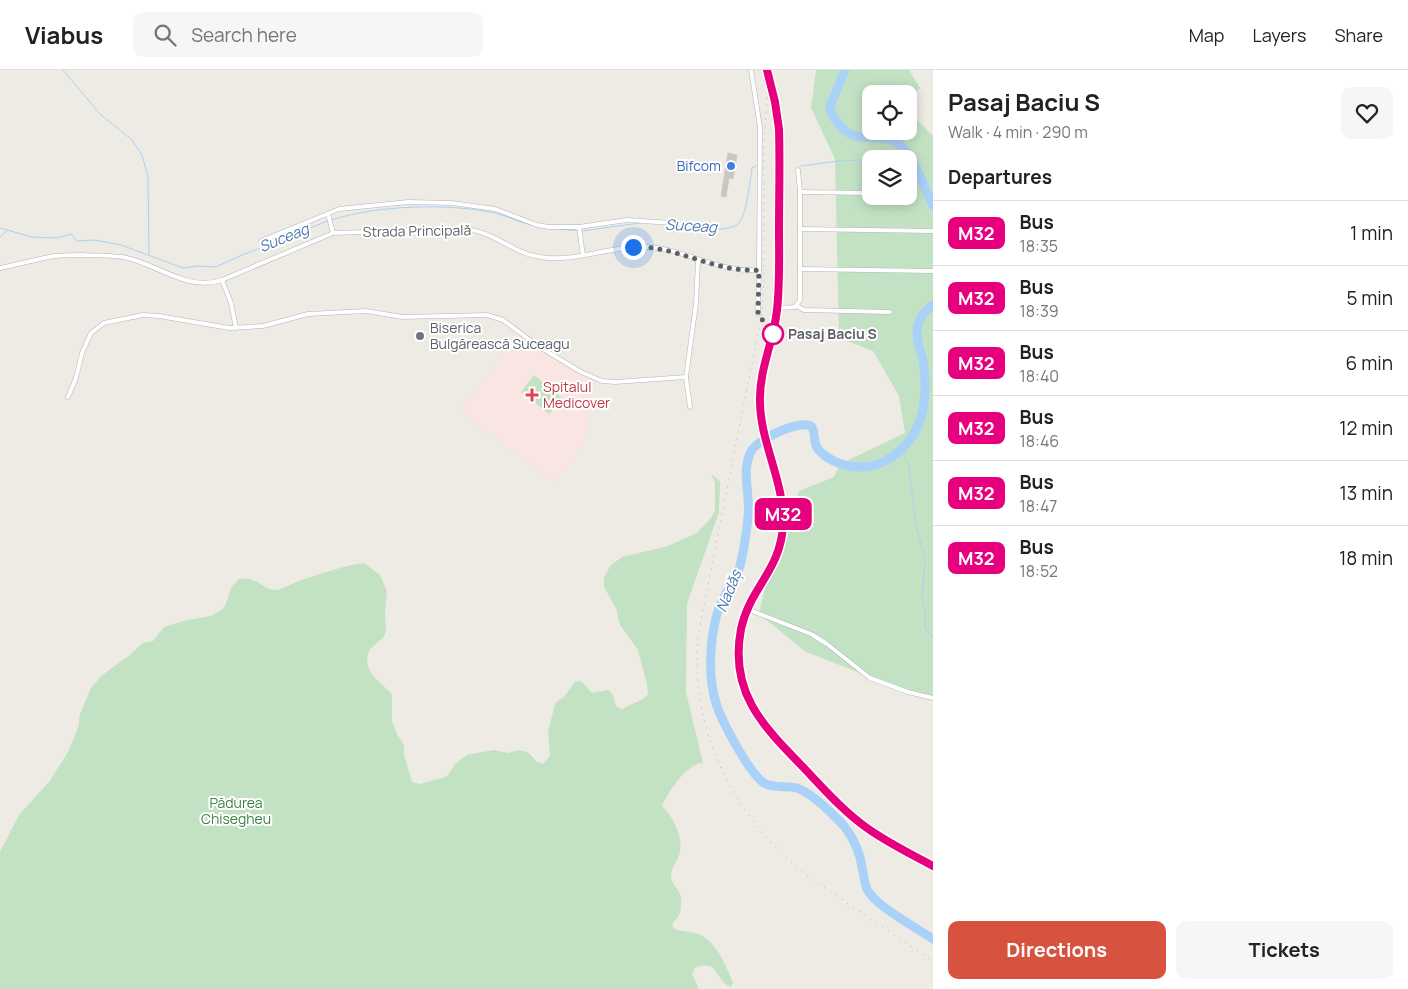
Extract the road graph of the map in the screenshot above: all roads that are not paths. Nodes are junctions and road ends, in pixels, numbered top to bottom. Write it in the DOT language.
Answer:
graph roads {
  1 [pos="750,70"];
  2 [pos="767,70"];
  3 [pos="798,170"];
  4 [pos="800,192"];
  5 [pos="862,192"];
  6 [pos="328,214"];
  7 [pos="687,224"];
  8 [pos="800,228"];
  9 [pos="333,230"];
  10 [pos="579,230"];
  11 [pos="933,231"];
  12 [pos="261,241"];
  13 [pos="582,254"];
  14 [pos="698,260"];
  15 [pos="0,268"];
  16 [pos="800,269"];
  17 [pos="759,270"];
  18 [pos="933,271"];
  19 [pos="222,280"];
  20 [pos="797,306"];
  21 [pos="778,308"];
  22 [pos="890,312"];
  23 [pos="758,314"];
  24 [pos="236,328"];
  25 [pos="686,377"];
  26 [pos="68,397"];
  27 [pos="690,407"];
  28 [pos="747,609"];
  29 [pos="933,698"];
  30 [pos="933,866"];
  1 -- 17 [label="street"];
  2 -- 21 [label="main road, bridge"];
  3 -- 4 [label="street"];
  4 -- 5 [label="street"];
  4 -- 8 [label="street"];
  6 -- 9 [label="street"];
  6 -- 10 [label="street"];
  6 -- 12 [label="street"];
  7 -- 10 [label="street"];
  8 -- 11 [label="street"];
  8 -- 16 [label="street"];
  9 -- 13 [label="street, Strada Principală"];
  9 -- 19 [label="street, Strada Principală"];
  10 -- 13 [label="street"];
  13 -- 14 [label="street, Strada Principală"];
  14 -- 17 [label="street, Strada Principală"];
  14 -- 25 [label="street"];
  15 -- 19 [label="street, Strada Principală"];
  16 -- 18 [label="street"];
  16 -- 20 [label="street"];
  17 -- 23 [label="street"];
  19 -- 24 [label="street"];
  20 -- 21 [label="street"];
  20 -- 22 [label="street"];
  21 -- 28 [label="main road"];
  24 -- 25 [label="street"];
  24 -- 26 [label="street"];
  25 -- 27 [label="street"];
  28 -- 29 [label="street"];
  28 -- 30 [label="main road"];
}
